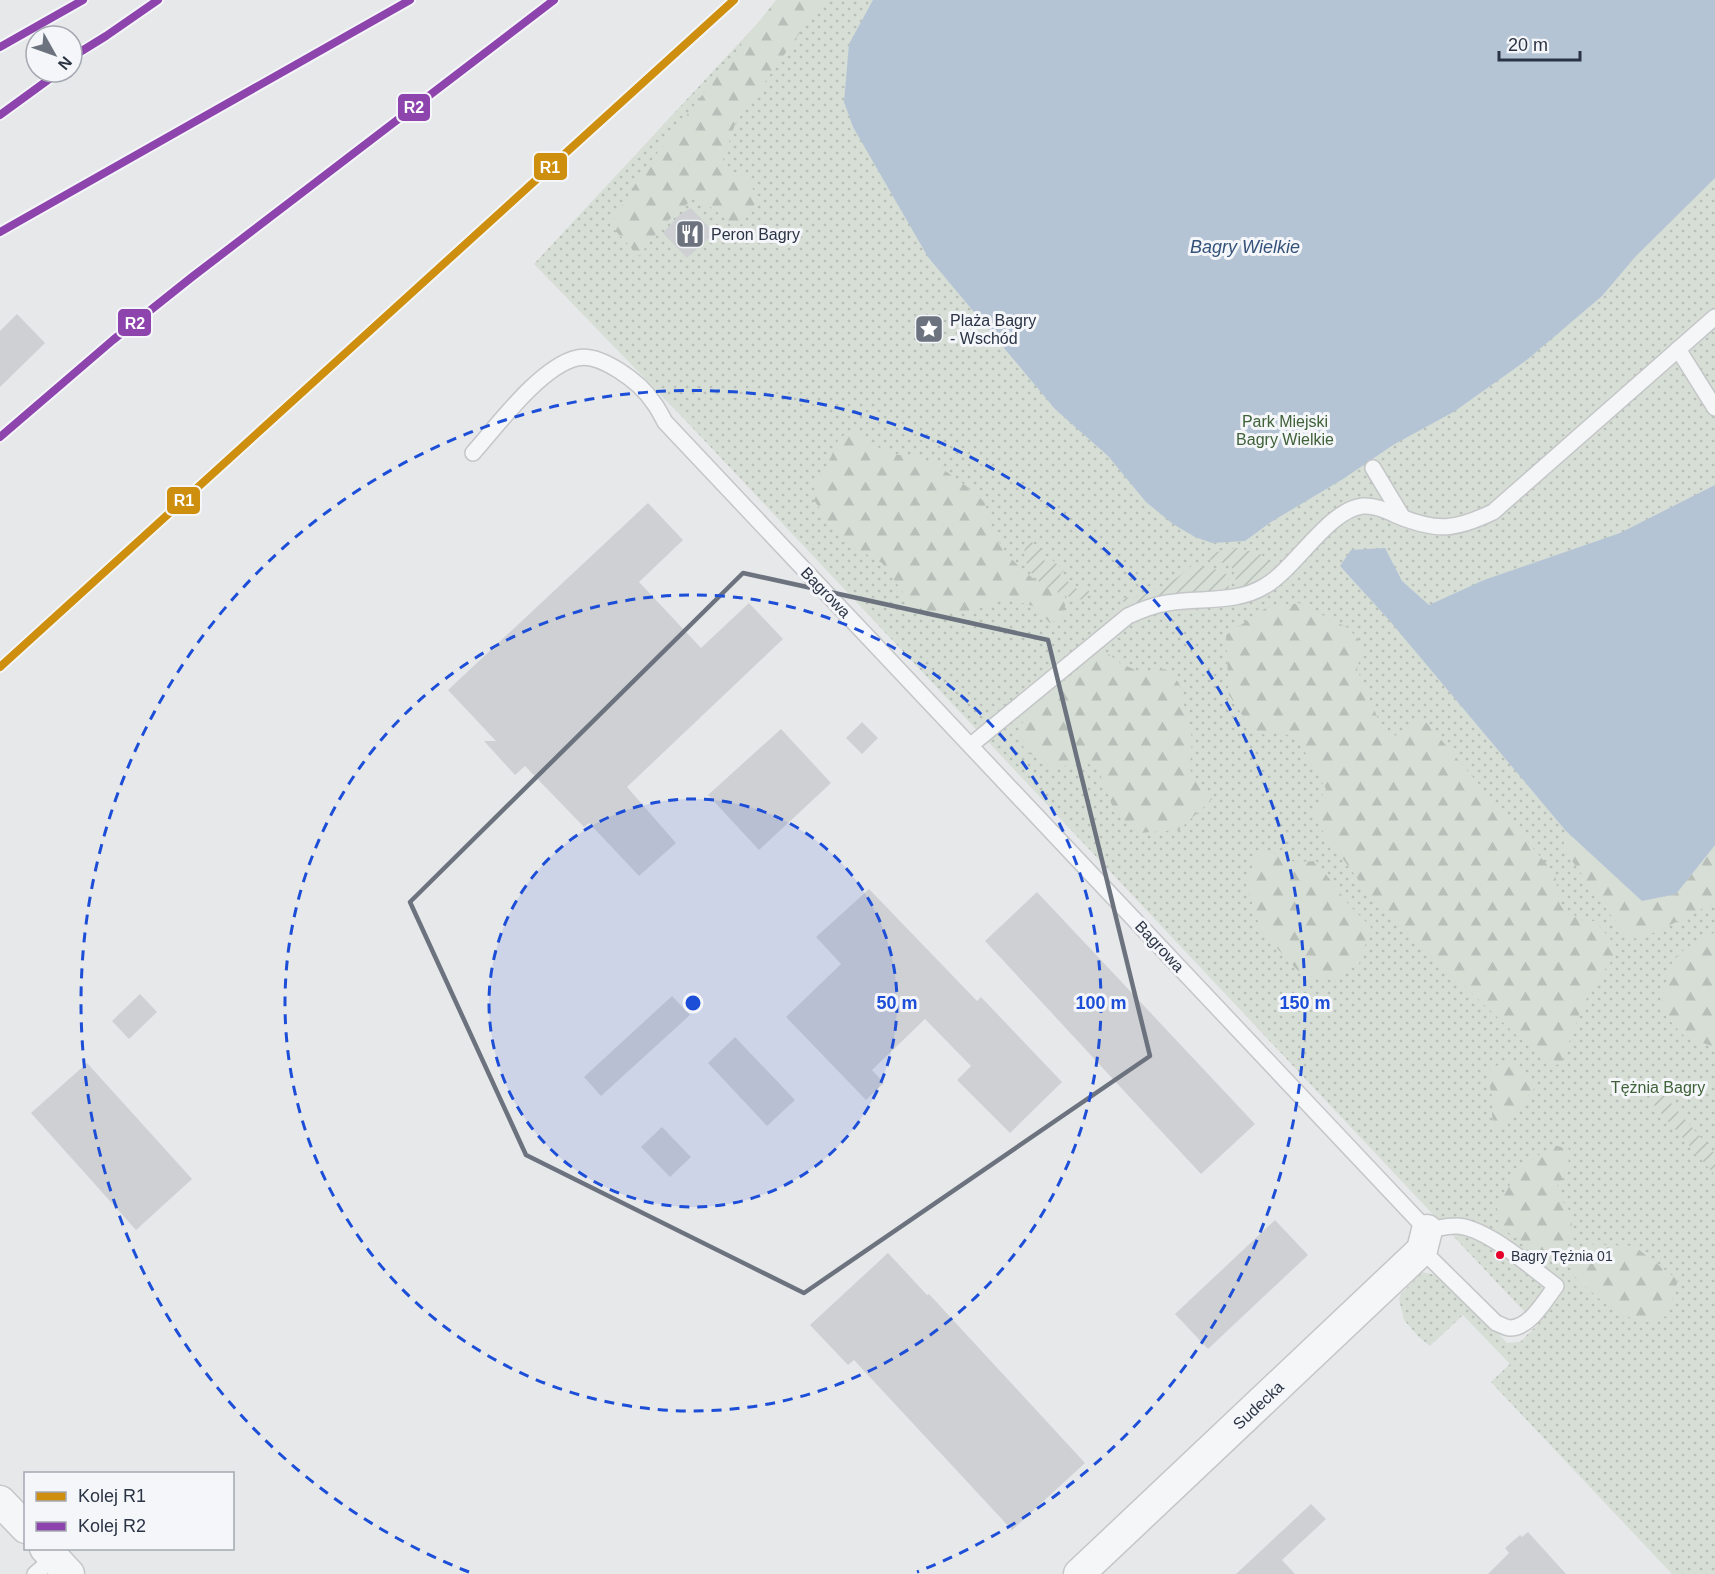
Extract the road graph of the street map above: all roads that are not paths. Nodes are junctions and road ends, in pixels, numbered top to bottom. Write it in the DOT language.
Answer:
graph roads {
  1 [pos="1715,316"];
  2 [pos="1678,349"];
  3 [pos="1715,408"];
  4 [pos="472,453"];
  5 [pos="1373,468"];
  6 [pos="1403,518"];
  7 [pos="971,745"];
  8 [pos="1425,1240"];
  9 [pos="0,1501"];
  10 [pos="24,1525"];
  11 [pos="1079,1574"];
  1 -- 2 [label="lane"];
  2 -- 3 [label="lane"];
  2 -- 6 [label="lane"];
  4 -- 7 [label="lane, Bagrowa"];
  5 -- 6 [label="lane"];
  6 -- 7 [label="lane"];
  7 -- 8 [label="lane, Bagrowa"];
  8 -- 8 [label="lane, Bagrowa"];
  8 -- 11 [label="street, Sudecka"];
  9 -- 10 [label="street"];
}
